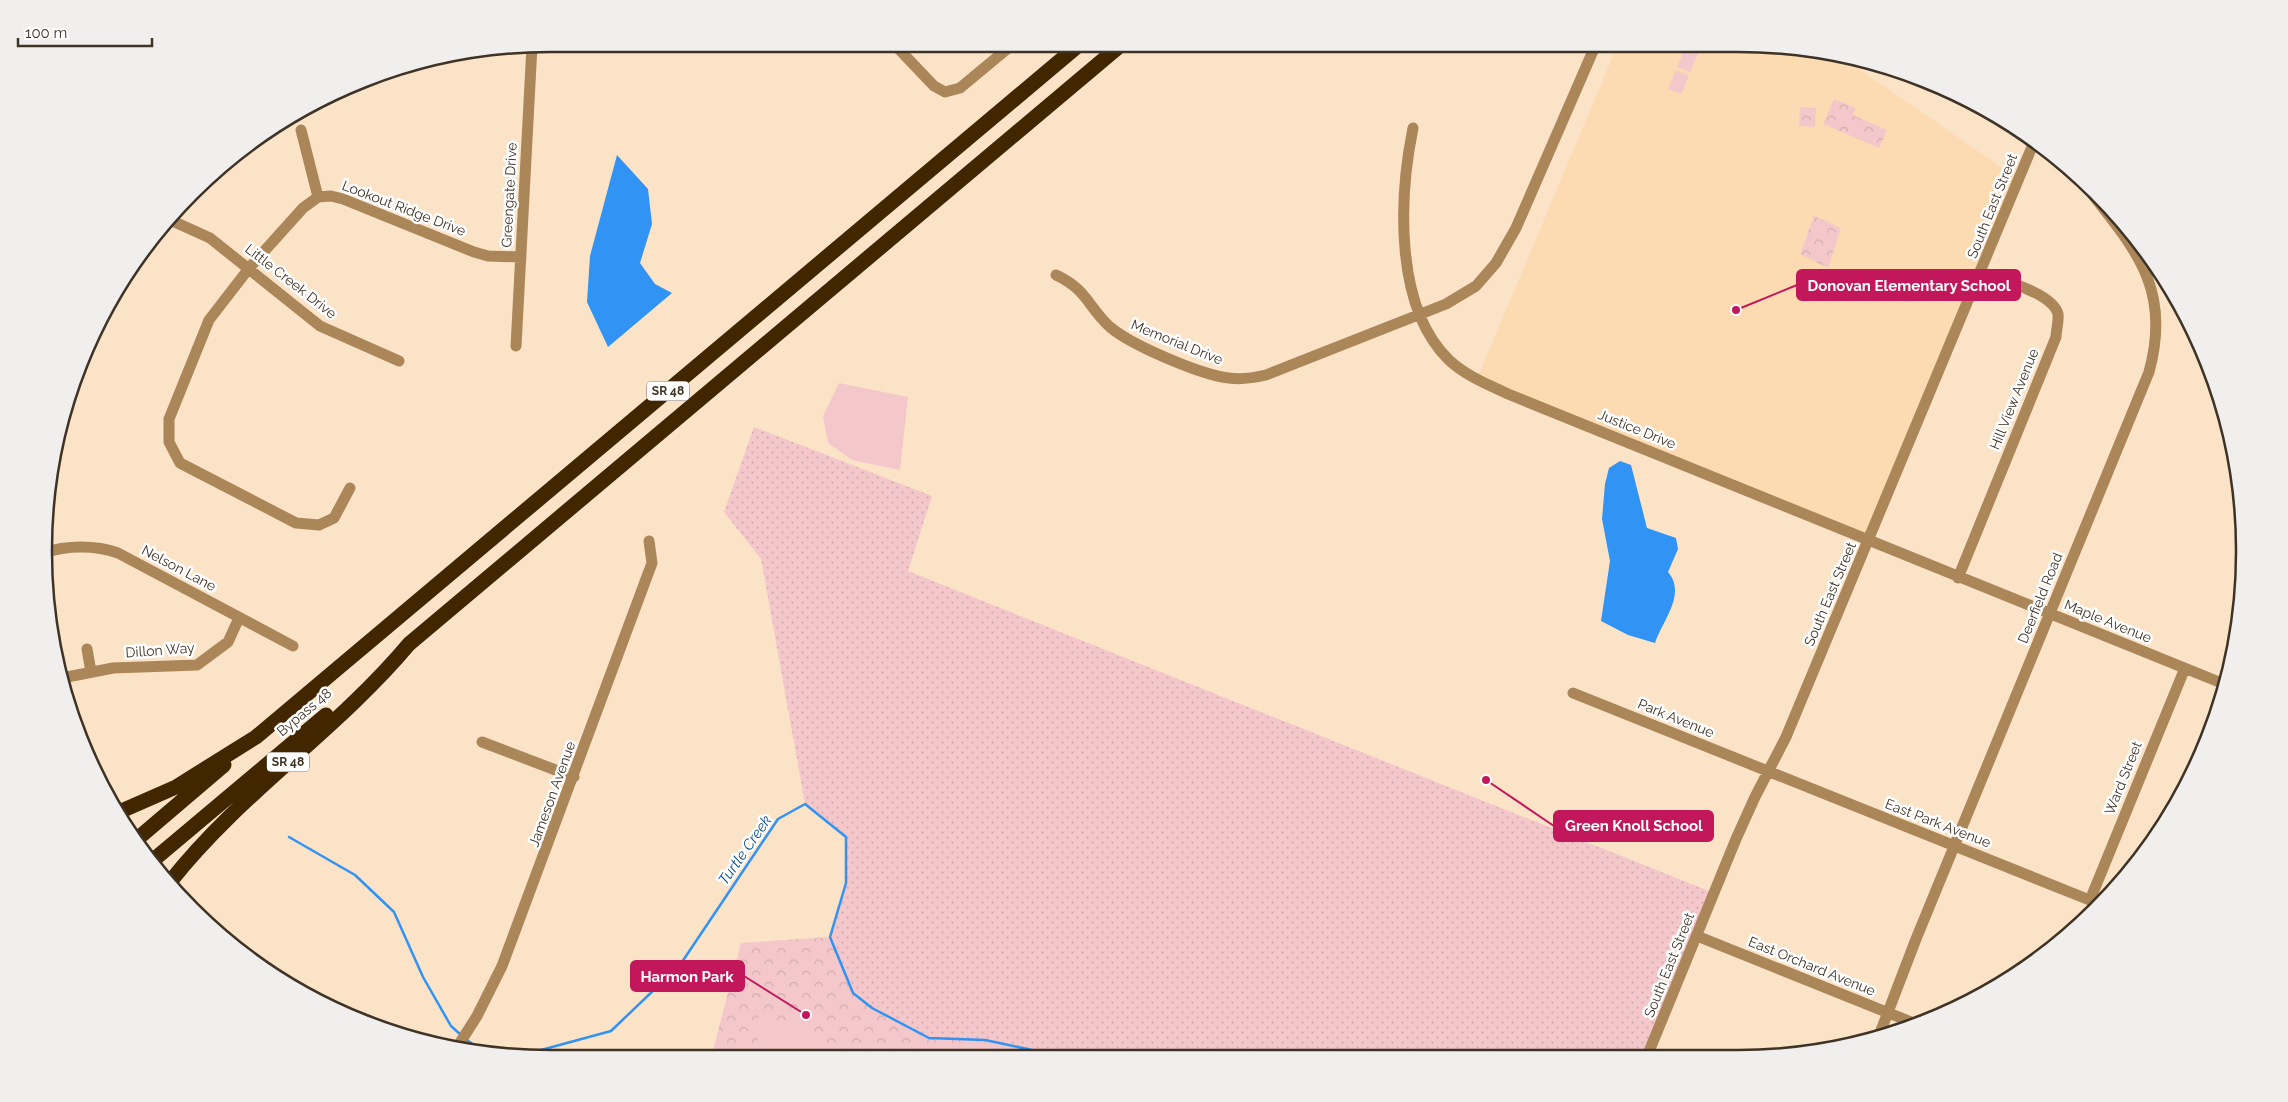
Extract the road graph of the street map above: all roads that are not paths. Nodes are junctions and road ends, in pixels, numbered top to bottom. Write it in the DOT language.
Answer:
graph roads {
  1 [pos="905,52"];
  2 [pos="1003,52"];
  3 [pos="1071,52"];
  4 [pos="1112,52"];
  5 [pos="1593,52"];
  6 [pos="532,53"];
  7 [pos="1413,128"];
  8 [pos="301,130"];
  9 [pos="2031,149"];
  10 [pos="318,196"];
  11 [pos="176,222"];
  12 [pos="2134,250"];
  13 [pos="521,258"];
  14 [pos="250,267"];
  15 [pos="1981,273"];
  16 [pos="1056,275"];
  17 [pos="1419,314"];
  18 [pos="516,346"];
  19 [pos="399,361"];
  20 [pos="350,488"];
  21 [pos="1869,540"];
  22 [pos="649,542"];
  23 [pos="52,551"];
  24 [pos="1958,578"];
  25 [pos="2050,614"];
  26 [pos="239,618"];
  27 [pos="409,644"];
  28 [pos="293,646"];
  29 [pos="87,649"];
  30 [pos="2185,668"];
  31 [pos="91,672"];
  32 [pos="68,677"];
  33 [pos="2218,682"];
  34 [pos="1573,693"];
  35 [pos="256,738"];
  36 [pos="482,742"];
  37 [pos="1768,772"];
  38 [pos="574,777"];
  39 [pos="125,809"];
  40 [pos="142,835"];
  41 [pos="1954,846"];
  42 [pos="158,856"];
  43 [pos="174,877"];
  44 [pos="2094,898"];
  45 [pos="2092,900"];
  46 [pos="1696,936"];
  47 [pos="1888,1013"];
  48 [pos="1906,1020"];
  49 [pos="1882,1028"];
  50 [pos="461,1041"];
  51 [pos="1650,1050"];
  1 -- 2 [label="street"];
  3 -- 35 [label="highway, SR 48"];
  4 -- 27 [label="highway, SR 48"];
  5 -- 17 [label="street"];
  6 -- 13 [label="street, Greengate Drive"];
  7 -- 17 [label="street, Justice Drive"];
  8 -- 10 [label="street"];
  9 -- 15 [label="street, South East Street"];
  10 -- 13 [label="street, Lookout Ridge Drive"];
  10 -- 14 [label="street"];
  11 -- 14 [label="street, Little Creek Drive"];
  12 -- 25 [label="street, Deerfield Road"];
  13 -- 18 [label="street, Greengate Drive"];
  14 -- 19 [label="street, Little Creek Drive"];
  14 -- 20 [label="street"];
  15 -- 21 [label="street, South East Street"];
  15 -- 24 [label="street, Hill View Avenue"];
  16 -- 17 [label="street, Memorial Drive"];
  17 -- 21 [label="street, Justice Drive"];
  21 -- 24 [label="street, Maple Avenue"];
  21 -- 37 [label="street, South East Street"];
  22 -- 38 [label="street, Jameson Avenue"];
  23 -- 26 [label="street, Nelson Lane"];
  24 -- 25 [label="street, Maple Avenue"];
  25 -- 30 [label="street, Maple Avenue"];
  25 -- 41 [label="street, Deerfield Road"];
  26 -- 28 [label="street, Nelson Lane"];
  26 -- 31 [label="street, Dillon Way"];
  27 -- 42 [label="highway, Bypass 48"];
  27 -- 43 [label="highway, SR 48"];
  29 -- 31 [label="street"];
  30 -- 33 [label="street, Maple Avenue"];
  30 -- 44 [label="street, Ward Street"];
  31 -- 32 [label="street, Dillon Way"];
  34 -- 37 [label="street, Park Avenue"];
  35 -- 39 [label="highway, SR 48"];
  35 -- 40 [label="highway"];
  36 -- 38 [label="street"];
  37 -- 41 [label="street, East Park Avenue"];
  37 -- 46 [label="street, South East Street"];
  38 -- 50 [label="street, Jameson Avenue"];
  41 -- 45 [label="street, East Park Avenue"];
  41 -- 47 [label="street, Deerfield Road"];
  46 -- 47 [label="street, East Orchard Avenue"];
  46 -- 51 [label="street, South East Street"];
  47 -- 48 [label="street, East Orchard Avenue"];
  47 -- 49 [label="street, Deerfield Road"];
}
